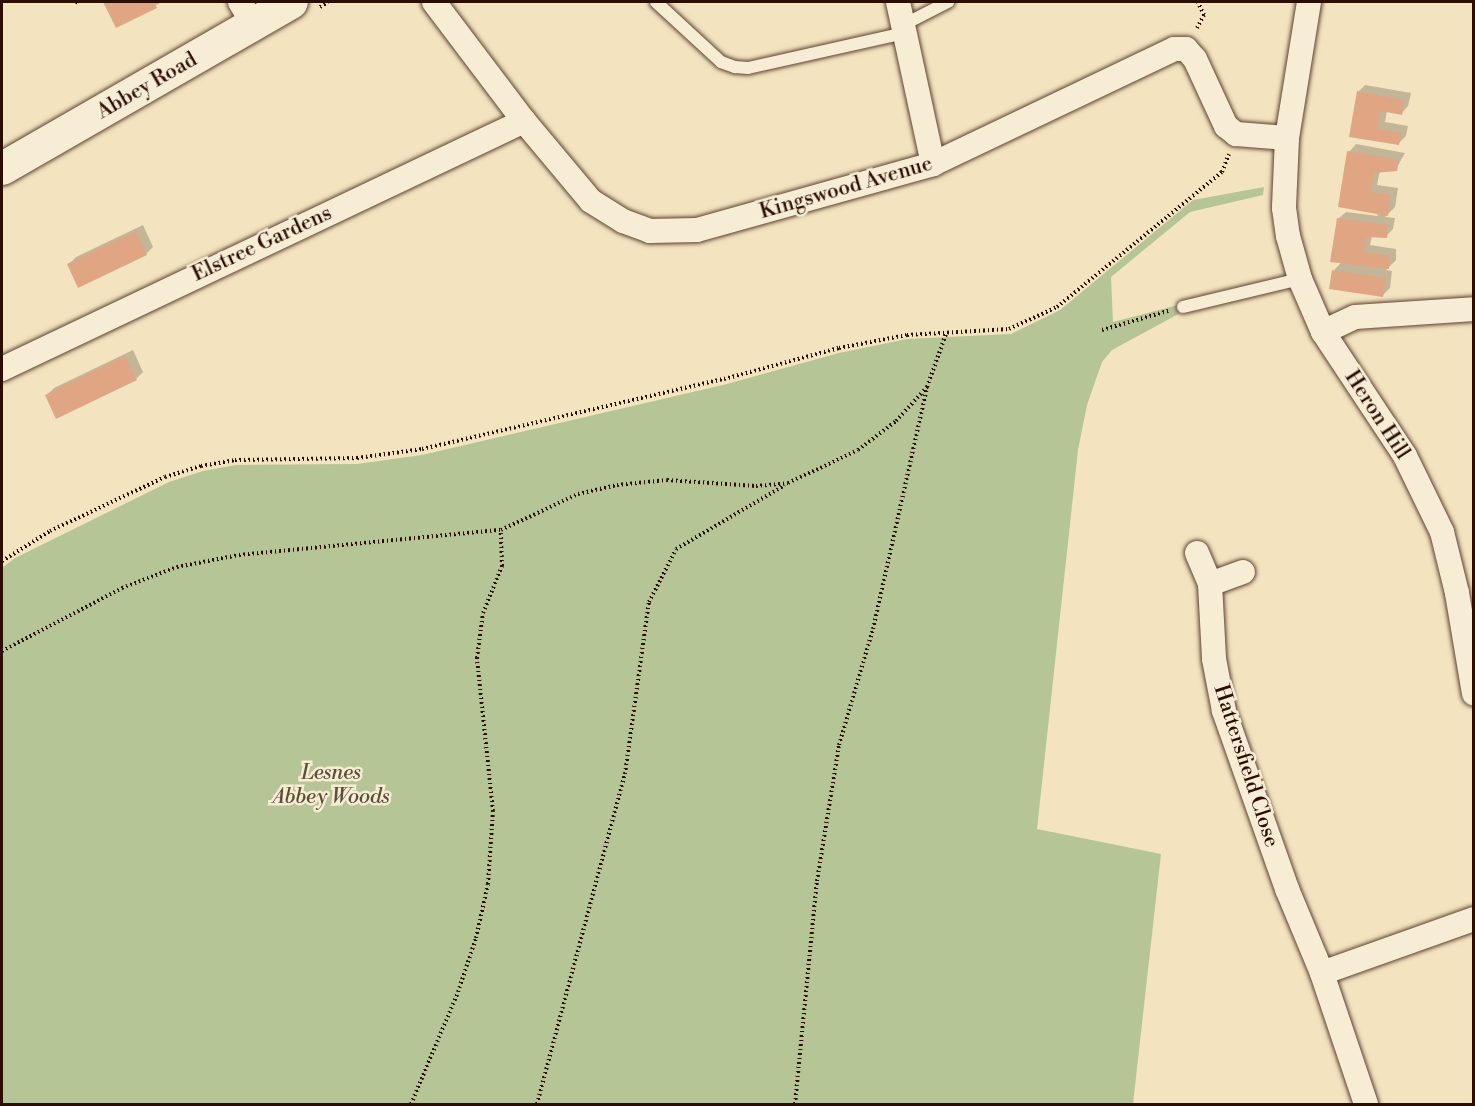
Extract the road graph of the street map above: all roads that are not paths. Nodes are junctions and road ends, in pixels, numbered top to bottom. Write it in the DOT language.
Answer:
graph roads {
  1 [pos="291,2"];
  2 [pos="434,2"];
  3 [pos="656,2"];
  4 [pos="898,2"];
  5 [pos="948,2"];
  6 [pos="1309,2"];
  7 [pos="247,13"];
  8 [pos="904,29"];
  9 [pos="524,121"];
  10 [pos="1287,138"];
  11 [pos="933,164"];
  12 [pos="2,168"];
  13 [pos="1300,279"];
  14 [pos="1183,307"];
  15 [pos="1473,309"];
  16 [pos="1323,332"];
  17 [pos="2,369"];
  18 [pos="1197,553"];
  19 [pos="1243,572"];
  20 [pos="1210,584"];
  21 [pos="1473,694"];
  22 [pos="1473,919"];
  23 [pos="1322,973"];
  24 [pos="1366,1104"];
  1 -- 7 [label="main road, Abbey Road"];
  2 -- 9 [label="street, Kingswood Avenue"];
  3 -- 8 [label="lane"];
  4 -- 8 [label="street"];
  5 -- 8 [label="lane"];
  6 -- 10 [label="street, Heron Hill"];
  7 -- 12 [label="main road, Abbey Road"];
  8 -- 11 [label="street"];
  9 -- 11 [label="street, Kingswood Avenue"];
  9 -- 17 [label="street, Elstree Gardens"];
  10 -- 11 [label="street, Kingswood Avenue"];
  10 -- 13 [label="street, Heron Hill"];
  13 -- 14 [label="lane"];
  13 -- 16 [label="street, Heron Hill"];
  15 -- 16 [label="street"];
  16 -- 21 [label="street, Heron Hill"];
  18 -- 20 [label="street, Hattersfield Close"];
  19 -- 20 [label="street"];
  20 -- 23 [label="street, Hattersfield Close"];
  22 -- 23 [label="street"];
  23 -- 24 [label="street, Hattersfield Close"];
}
